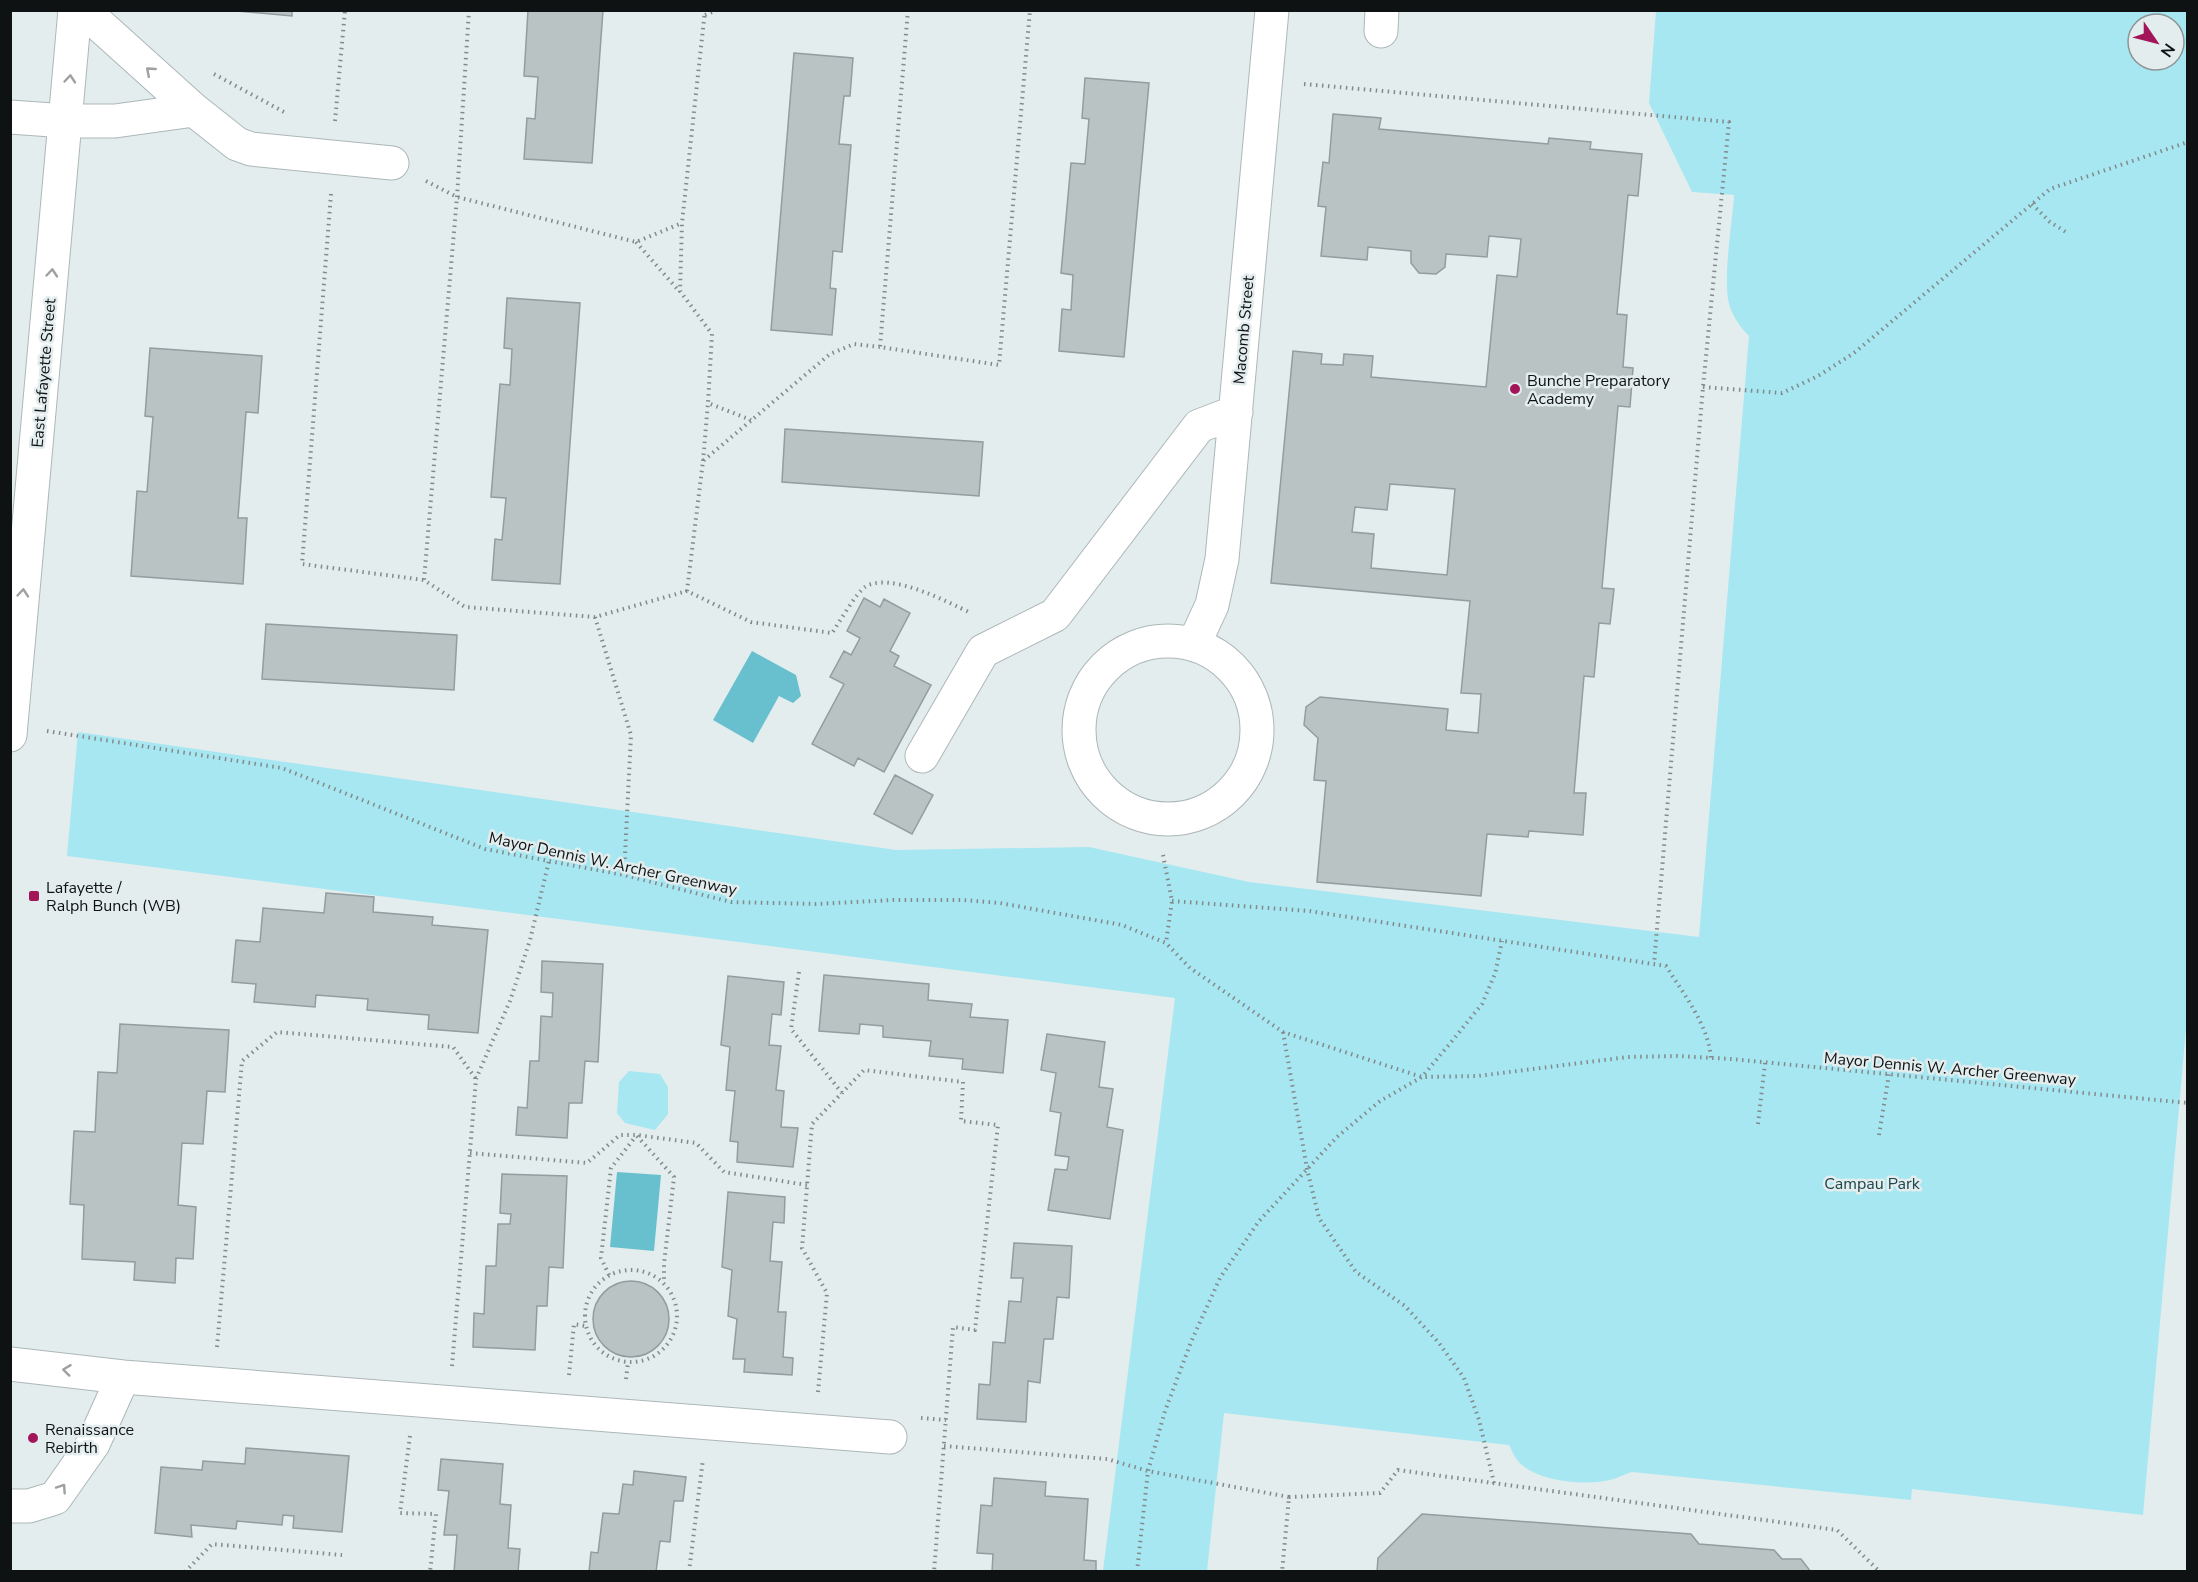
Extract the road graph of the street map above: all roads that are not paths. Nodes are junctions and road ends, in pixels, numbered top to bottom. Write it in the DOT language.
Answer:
graph roads {
  1 [pos="75,10"];
  2 [pos="83,10"];
  3 [pos="1272,10"];
  4 [pos="194,110"];
  5 [pos="10,117"];
  6 [pos="66,121"];
  7 [pos="392,163"];
  8 [pos="1236,412"];
  9 [pos="1194,644"];
  10 [pos="10,735"];
  11 [pos="922,756"];
  12 [pos="10,1364"];
  13 [pos="123,1377"];
  14 [pos="890,1437"];
  15 [pos="10,1506"];
  6 -- 1 [label="street, East Lafayette Street, one-way"];
  4 -- 2 [label="street, one-way"];
  3 -- 8 [label="street, Macomb Street"];
  4 -- 6 [label="street"];
  4 -- 7 [label="street"];
  5 -- 6 [label="street"];
  10 -- 6 [label="street, East Lafayette Street, one-way"];
  8 -- 9 [label="street, Macomb Street"];
  8 -- 11 [label="street"];
  9 -- 9 [label="street"];
  13 -- 12 [label="street, one-way"];
  13 -- 14 [label="street"];
  15 -- 13 [label="street, one-way"];
}
